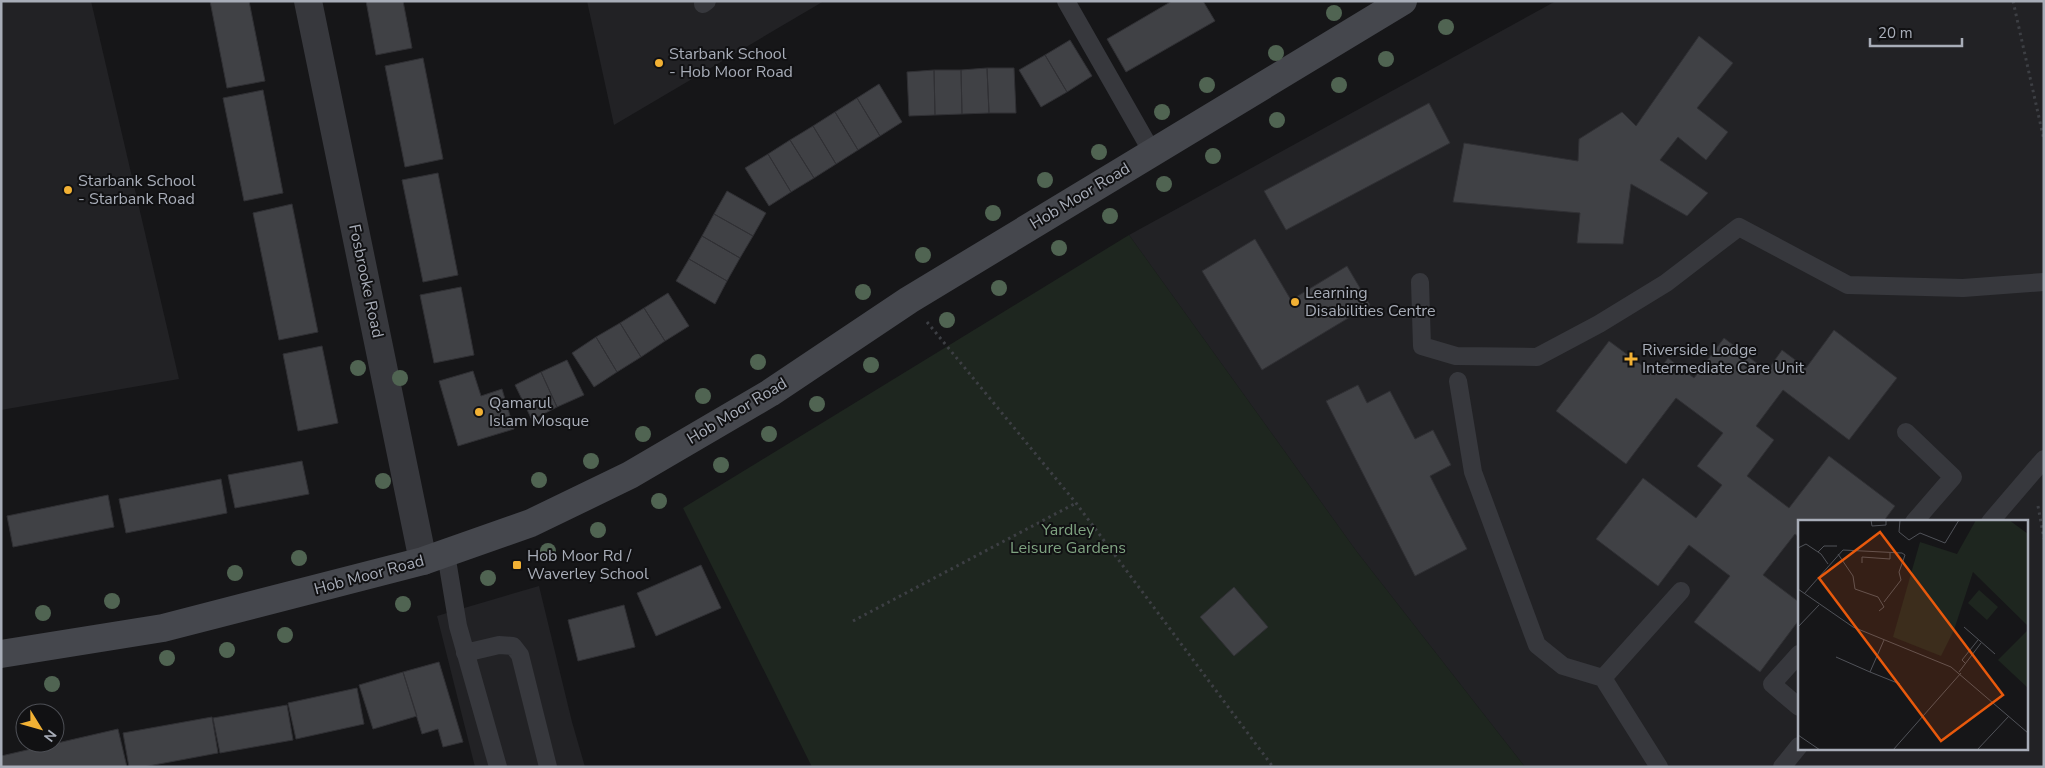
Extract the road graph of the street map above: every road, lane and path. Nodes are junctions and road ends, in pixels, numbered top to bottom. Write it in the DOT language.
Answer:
graph roads {
  1 [pos="308,1"];
  2 [pos="1066,1"];
  3 [pos="1403,1"];
  4 [pos="2013,1"];
  5 [pos="2044,140"];
  6 [pos="1152,152"];
  7 [pos="1420,282"];
  8 [pos="2044,282"];
  9 [pos="909,300"];
  10 [pos="1458,381"];
  11 [pos="1906,432"];
  12 [pos="2044,459"];
  13 [pos="1076,503"];
  14 [pos="1916,520"];
  15 [pos="1992,520"];
  16 [pos="435,558"];
  17 [pos="1682,591"];
  18 [pos="853,621"];
  19 [pos="465,652"];
  20 [pos="1,654"];
  21 [pos="1798,655"];
  22 [pos="1603,678"];
  23 [pos="1798,705"];
  24 [pos="1798,747"];
  25 [pos="498,767"];
  26 [pos="548,767"];
  27 [pos="1273,767"];
  28 [pos="1659,767"];
  29 [pos="1782,767"];
  1 -- 16 [label="street, Fosbrooke Road"];
  2 -- 6 [label="lane"];
  3 -- 6 [label="street, Hob Moor Road"];
  4 -- 5 [label="path"];
  6 -- 9 [label="street, Hob Moor Road"];
  7 -- 8 [label="lane"];
  9 -- 13 [label="path"];
  9 -- 16 [label="street, Hob Moor Road"];
  10 -- 22 [label="lane"];
  11 -- 14 [label="lane"];
  12 -- 15 [label="lane"];
  13 -- 18 [label="path"];
  13 -- 27 [label="path"];
  16 -- 19 [label="lane"];
  16 -- 20 [label="street, Hob Moor Road"];
  17 -- 22 [label="lane"];
  19 -- 25 [label="lane"];
  19 -- 26 [label="lane"];
  21 -- 23 [label="lane"];
  22 -- 28 [label="lane"];
  24 -- 29 [label="lane"];
}
